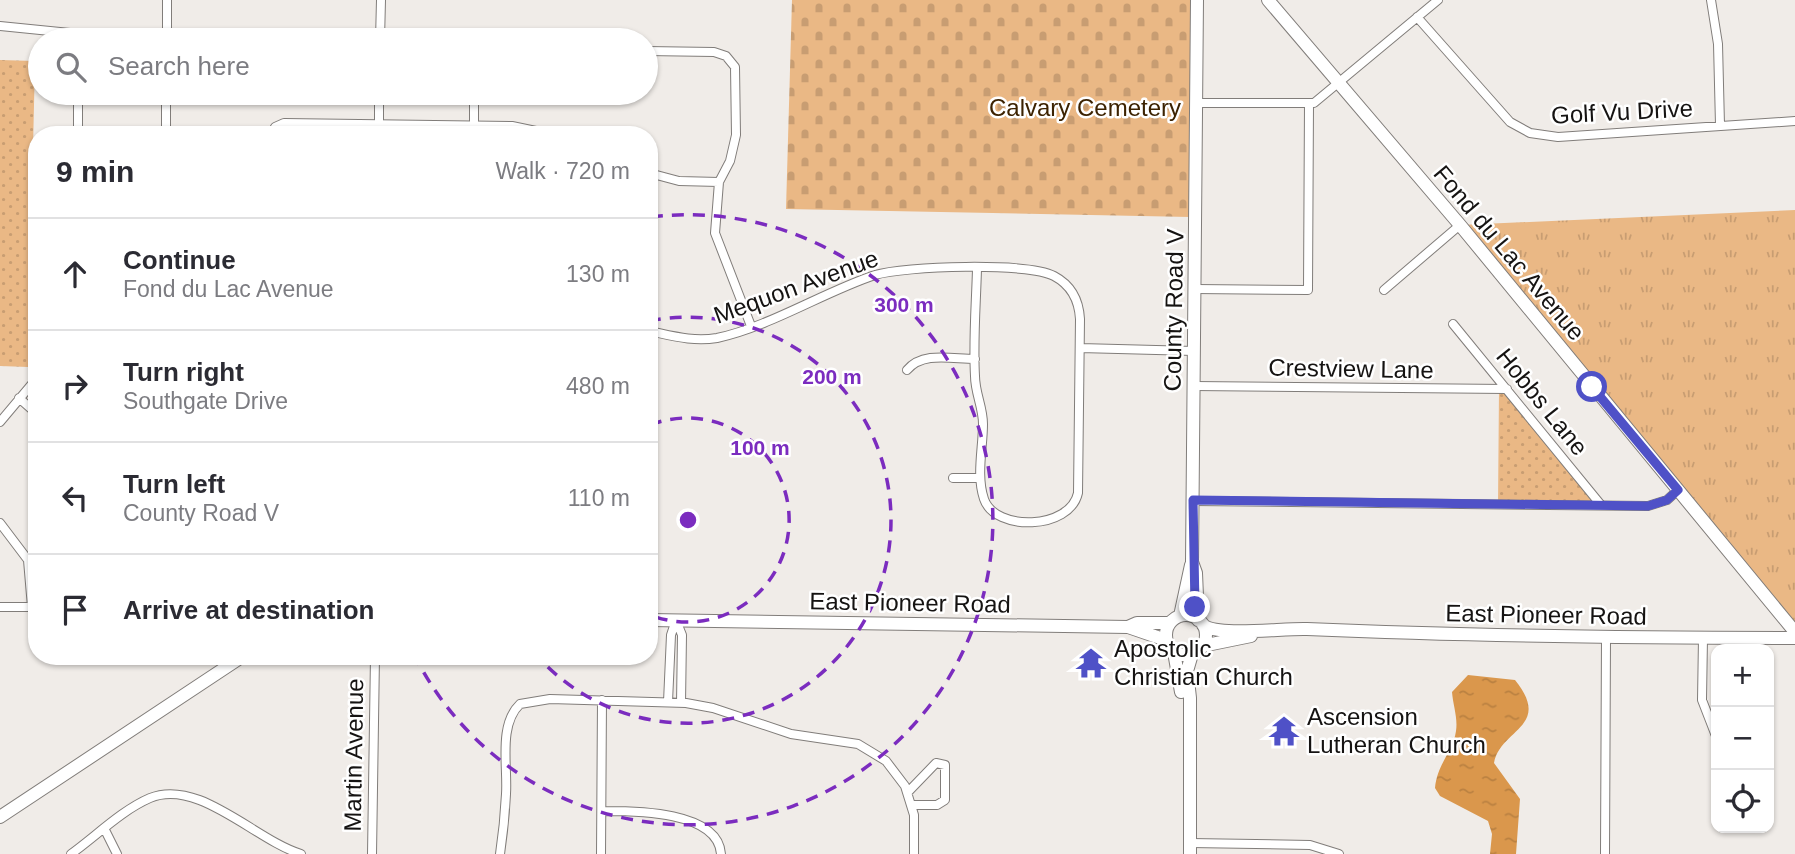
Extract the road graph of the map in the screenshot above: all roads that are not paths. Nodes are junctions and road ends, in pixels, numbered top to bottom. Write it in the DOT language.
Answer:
graph roads {
  1 [pos="167,0"];
  2 [pos="381,0"];
  3 [pos="1268,0"];
  4 [pos="1438,0"];
  5 [pos="1712,0"];
  6 [pos="1198,1"];
  7 [pos="1417,17"];
  8 [pos="0,26"];
  9 [pos="167,28"];
  10 [pos="380,28"];
  11 [pos="28,30"];
  12 [pos="658,51"];
  13 [pos="1339,84"];
  14 [pos="1197,103"];
  15 [pos="1309,104"];
  16 [pos="78,105"];
  17 [pos="166,105"];
  18 [pos="379,105"];
  19 [pos="474,105"];
  20 [pos="1795,121"];
  21 [pos="379,124"];
  22 [pos="1720,125"];
  23 [pos="78,126"];
  24 [pos="166,126"];
  25 [pos="277,126"];
  26 [pos="411,126"];
  27 [pos="474,126"];
  28 [pos="658,175"];
  29 [pos="719,182"];
  30 [pos="1460,225"];
  31 [pos="977,269"];
  32 [pos="1195,289"];
  33 [pos="1384,290"];
  34 [pos="1453,324"];
  35 [pos="751,326"];
  36 [pos="658,333"];
  37 [pos="1080,348"];
  38 [pos="1194,351"];
  39 [pos="975,359"];
  40 [pos="907,370"];
  41 [pos="1194,386"];
  42 [pos="28,388"];
  43 [pos="1507,390"];
  44 [pos="19,398"];
  45 [pos="28,406"];
  46 [pos="0,422"];
  47 [pos="953,478"];
  48 [pos="981,478"];
  49 [pos="1678,490"];
  50 [pos="1193,500"];
  51 [pos="1601,505"];
  52 [pos="0,523"];
  53 [pos="28,560"];
  54 [pos="1192,562"];
  55 [pos="0,607"];
  56 [pos="28,607"];
  57 [pos="658,620"];
  58 [pos="676,620"];
  59 [pos="1175,620"];
  60 [pos="1200,623"];
  61 [pos="1128,626"];
  62 [pos="1296,629"];
  63 [pos="1795,632"];
  64 [pos="1606,638"];
  65 [pos="1703,638"];
  66 [pos="1795,638"];
  67 [pos="1166,640"];
  68 [pos="1197,650"];
  69 [pos="1174,652"];
  70 [pos="229,665"];
  71 [pos="375,665"];
  72 [pos="602,700"];
  73 [pos="668,702"];
  74 [pos="681,703"];
  75 [pos="1189,719"];
  76 [pos="1711,723"];
  77 [pos="908,792"];
  78 [pos="912,805"];
  79 [pos="601,811"];
  80 [pos="0,817"];
  81 [pos="104,830"];
  82 [pos="1288,844"];
  83 [pos="279,845"];
  84 [pos="1190,848"];
  85 [pos="71,854"];
  86 [pos="117,854"];
  87 [pos="274,854"];
  88 [pos="301,854"];
  89 [pos="372,854"];
  90 [pos="500,854"];
  91 [pos="601,854"];
  92 [pos="721,854"];
  93 [pos="914,854"];
  94 [pos="1289,854"];
  95 [pos="1339,854"];
  96 [pos="1605,854"];
  1 -- 9 [label="street"];
  2 -- 10 [label="street"];
  3 -- 13 [label="main road, Fond du Lac Avenue"];
  4 -- 7 [label="street"];
  5 -- 22 [label="street"];
  6 -- 14 [label="main road, County Road V"];
  7 -- 13 [label="street"];
  7 -- 22 [label="street, Golf Vu Drive"];
  8 -- 11 [label="street"];
  12 -- 29 [label="street"];
  13 -- 15 [label="street"];
  13 -- 30 [label="main road, Fond du Lac Avenue"];
  14 -- 15 [label="street"];
  14 -- 32 [label="main road, County Road V"];
  15 -- 32 [label="street"];
  16 -- 23 [label="street"];
  17 -- 24 [label="street"];
  18 -- 21 [label="street"];
  19 -- 27 [label="street"];
  20 -- 22 [label="street, Golf Vu Drive"];
  21 -- 25 [label="street"];
  21 -- 26 [label="street"];
  28 -- 29 [label="street"];
  29 -- 35 [label="street"];
  30 -- 33 [label="street"];
  30 -- 49 [label="main road, Fond du Lac Avenue"];
  31 -- 35 [label="street, Mequon Avenue"];
  31 -- 37 [label="street, Mequon Avenue"];
  31 -- 39 [label="street"];
  32 -- 38 [label="main road, County Road V"];
  34 -- 43 [label="street, Hobbs Lane"];
  35 -- 36 [label="street, Mequon Avenue"];
  37 -- 38 [label="street"];
  37 -- 48 [label="street, Mequon Avenue"];
  38 -- 41 [label="main road, County Road V"];
  39 -- 40 [label="street"];
  39 -- 48 [label="street"];
  41 -- 43 [label="street, Crestview Lane"];
  41 -- 50 [label="main road, County Road V"];
  42 -- 44 [label="street"];
  43 -- 51 [label="street, Hobbs Lane"];
  44 -- 45 [label="street"];
  44 -- 46 [label="street"];
  47 -- 48 [label="street"];
  49 -- 51 [label="street"];
  49 -- 63 [label="main road, Fond du Lac Avenue"];
  50 -- 51 [label="street"];
  50 -- 54 [label="main road, County Road V"];
  52 -- 53 [label="street"];
  54 -- 59 [label="main road"];
  54 -- 60 [label="main road, County Road V"];
  55 -- 56 [label="street"];
  57 -- 58 [label="main road, East Pioneer Road"];
  58 -- 61 [label="main road, East Pioneer Road"];
  58 -- 73 [label="street"];
  58 -- 74 [label="street"];
  59 -- 60 [label="main road"];
  59 -- 61 [label="main road"];
  59 -- 67 [label="main road"];
  60 -- 62 [label="main road"];
  60 -- 68 [label="main road"];
  61 -- 67 [label="main road, East Pioneer Road"];
  62 -- 64 [label="main road, East Pioneer Road"];
  62 -- 68 [label="main road"];
  64 -- 65 [label="main road, East Pioneer Road"];
  64 -- 96 [label="street"];
  65 -- 66 [label="main road, East Pioneer Road"];
  65 -- 76 [label="street"];
  67 -- 69 [label="main road"];
  68 -- 69 [label="main road"];
  68 -- 75 [label="main road"];
  69 -- 75 [label="main road"];
  70 -- 80 [label="main road"];
  71 -- 89 [label="street, Martin Avenue"];
  72 -- 73 [label="street"];
  72 -- 79 [label="street"];
  72 -- 90 [label="street"];
  73 -- 74 [label="street"];
  74 -- 77 [label="street"];
  75 -- 84 [label="main road"];
  77 -- 78 [label="street"];
  77 -- 78 [label="street"];
  78 -- 93 [label="street"];
  79 -- 91 [label="street"];
  79 -- 92 [label="street"];
  81 -- 83 [label="street"];
  81 -- 85 [label="street"];
  81 -- 86 [label="street"];
  82 -- 84 [label="street"];
  82 -- 94 [label="street"];
  82 -- 95 [label="street"];
  83 -- 87 [label="street"];
  83 -- 88 [label="street"];
}
